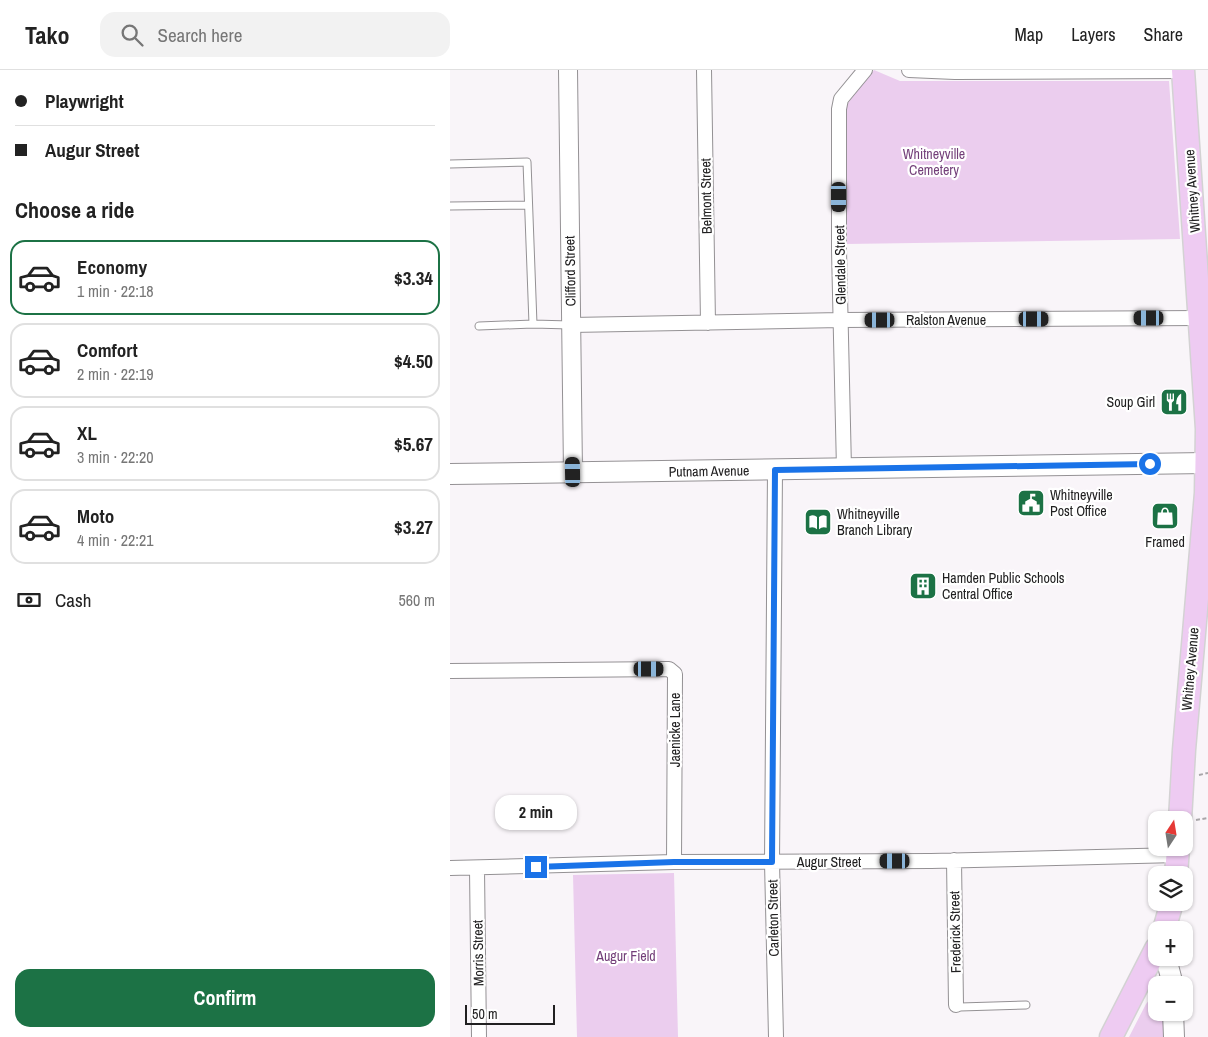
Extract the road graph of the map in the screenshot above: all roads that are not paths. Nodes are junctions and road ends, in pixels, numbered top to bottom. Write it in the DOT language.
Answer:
graph roads {
  1 [pos="568,70"];
  2 [pos="704,70"];
  3 [pos="865,70"];
  4 [pos="910,70"];
  5 [pos="1183,70"];
  6 [pos="450,164"];
  7 [pos="528,205"];
  8 [pos="450,206"];
  9 [pos="1201,318"];
  10 [pos="841,320"];
  11 [pos="708,323"];
  12 [pos="533,324"];
  13 [pos="571,325"];
  14 [pos="479,326"];
  15 [pos="1207,463"];
  16 [pos="844,469"];
  17 [pos="775,470"];
  18 [pos="573,472"];
  19 [pos="450,474"];
  20 [pos="450,671"];
  21 [pos="1187,811"];
  22 [pos="1177,859"];
  23 [pos="954,860"];
  24 [pos="674,862"];
  25 [pos="772,862"];
  26 [pos="450,868"];
  27 [pos="477,868"];
  28 [pos="1148,964"];
  29 [pos="956,1004"];
  30 [pos="1026,1005"];
  31 [pos="1174,1021"];
  32 [pos="479,1037"];
  33 [pos="776,1037"];
  34 [pos="1110,1037"];
  35 [pos="1174,1037"];
  1 -- 13 [label="street, Clifford Street"];
  2 -- 11 [label="street, Belmont Street"];
  3 -- 10 [label="street, Glendale Street"];
  4 -- 5 [label="street"];
  5 -- 9 [label="main road, Whitney Avenue"];
  6 -- 7 [label="lane"];
  7 -- 8 [label="lane"];
  7 -- 12 [label="lane"];
  9 -- 10 [label="street, Ralston Avenue"];
  9 -- 15 [label="main road, Whitney Avenue"];
  10 -- 11 [label="street, Ralston Avenue"];
  10 -- 16 [label="street, Glendale Street"];
  11 -- 13 [label="street, Ralston Avenue"];
  12 -- 13 [label="lane"];
  12 -- 14 [label="lane"];
  13 -- 18 [label="street, Clifford Street"];
  15 -- 16 [label="main road, Putnam Avenue"];
  15 -- 21 [label="main road, Whitney Avenue"];
  16 -- 17 [label="main road, Putnam Avenue"];
  17 -- 18 [label="main road, Putnam Avenue"];
  17 -- 25 [label="street, Carleton Street"];
  18 -- 19 [label="main road, Putnam Avenue"];
  20 -- 24 [label="street, Jaenicke Lane"];
  22 -- 23 [label="street, Augur Street"];
  23 -- 25 [label="street, Augur Street"];
  23 -- 29 [label="street, Frederick Street"];
  24 -- 25 [label="street, Augur Street"];
  24 -- 27 [label="street, Augur Street"];
  25 -- 33 [label="street, Carleton Street"];
  26 -- 27 [label="street, Augur Street"];
  27 -- 32 [label="street, Morris Street"];
  28 -- 34 [label="main road"];
  29 -- 30 [label="lane"];
  31 -- 35 [label="main road"];
}
